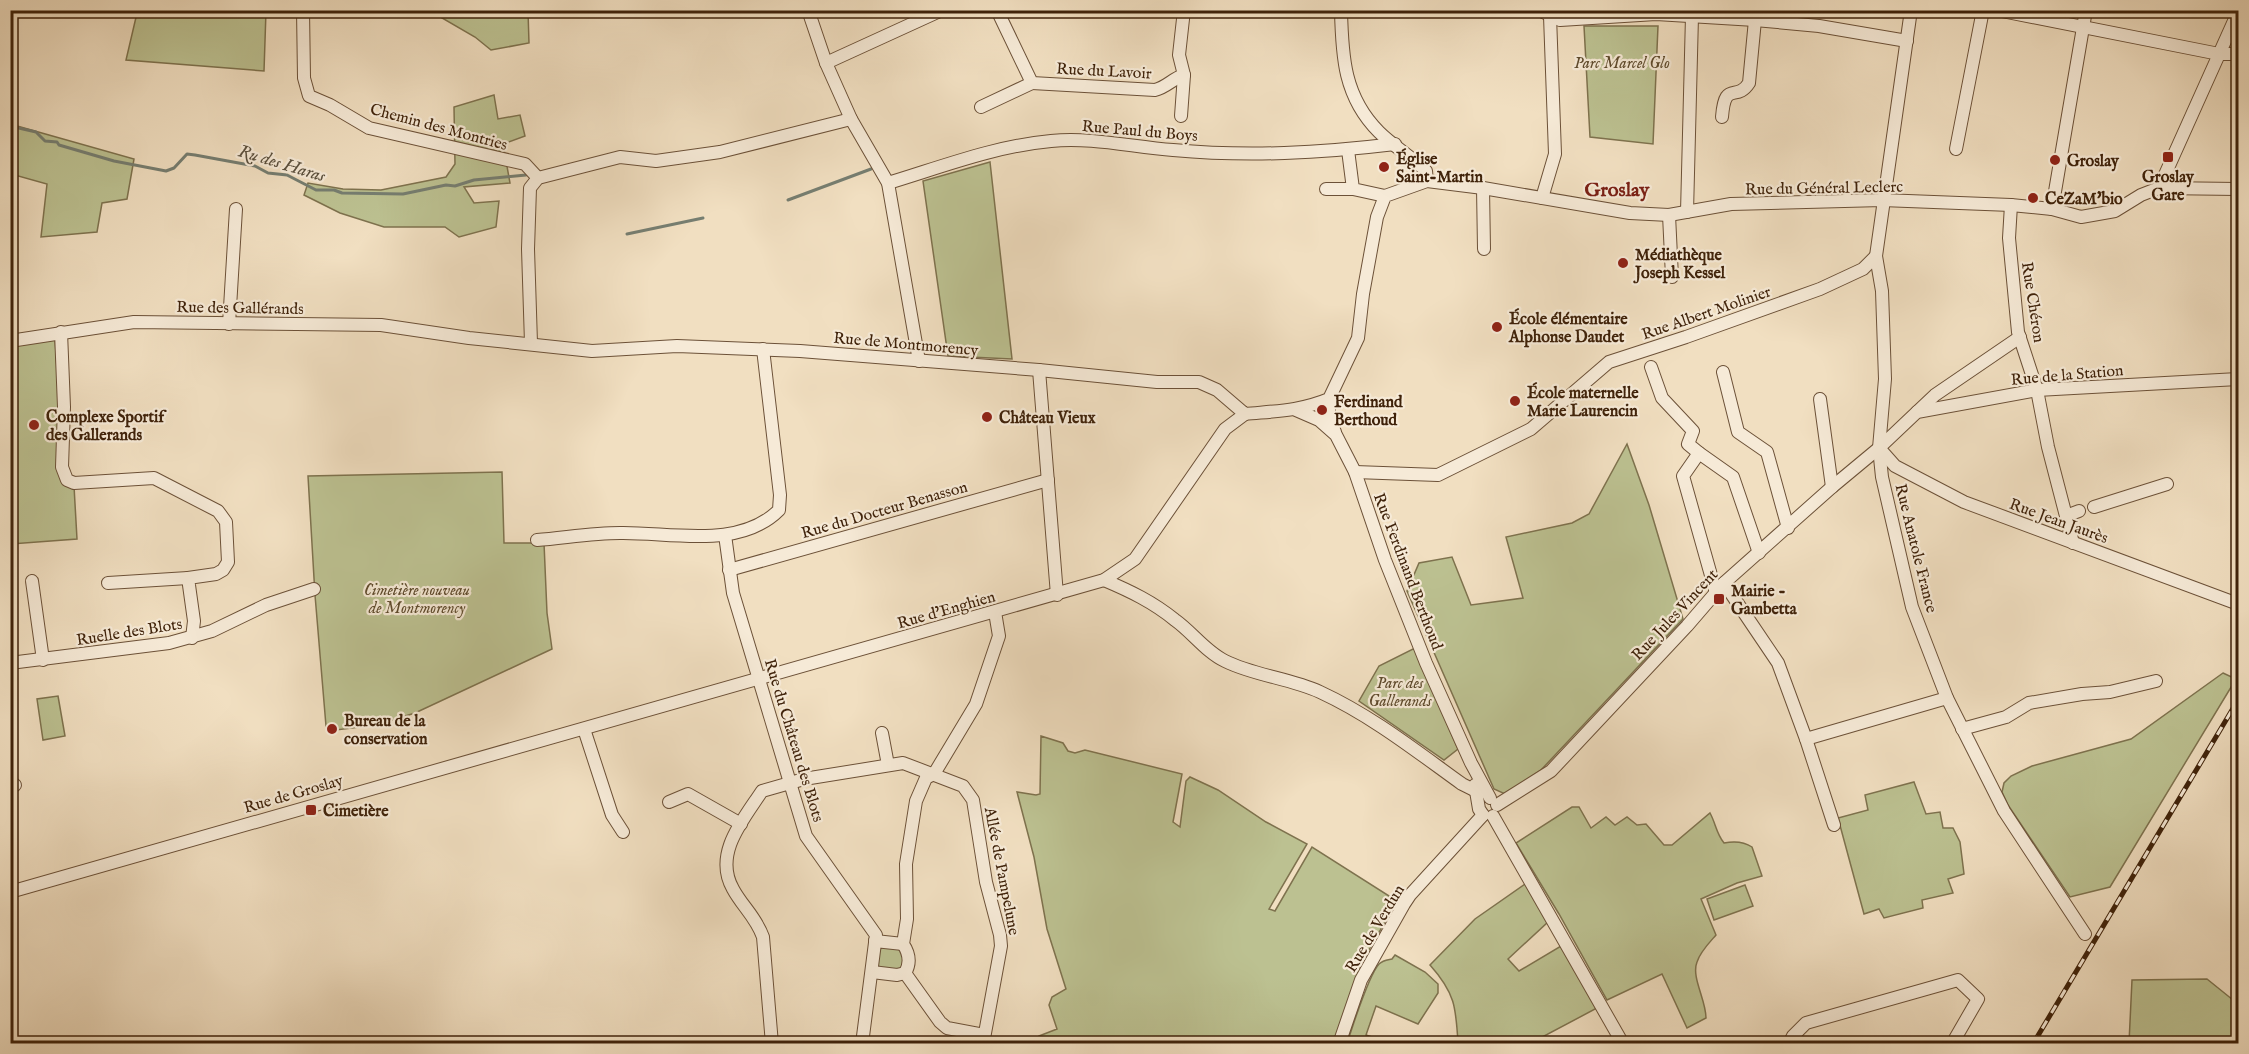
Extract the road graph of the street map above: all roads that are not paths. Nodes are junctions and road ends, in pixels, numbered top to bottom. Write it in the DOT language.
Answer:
graph roads {
  1 [pos="303,10"];
  2 [pos="808,10"];
  3 [pos="942,10"];
  4 [pos="998,10"];
  5 [pos="1184,10"];
  6 [pos="1341,10"];
  7 [pos="1911,10"];
  8 [pos="1983,10"];
  9 [pos="1997,10"];
  10 [pos="2086,10"];
  11 [pos="2238,12"];
  12 [pos="1544,13"];
  13 [pos="1692,16"];
  14 [pos="1755,20"];
  15 [pos="2084,27"];
  16 [pos="1907,41"];
  17 [pos="2219,54"];
  18 [pos="2238,54"];
  19 [pos="826,63"];
  20 [pos="1184,75"];
  21 [pos="1032,83"];
  22 [pos="981,107"];
  23 [pos="1181,116"];
  24 [pos="1722,117"];
  25 [pos="851,119"];
  26 [pos="1395,144"];
  27 [pos="1956,149"];
  28 [pos="1348,150"];
  29 [pos="538,178"];
  30 [pos="1427,181"];
  31 [pos="888,183"];
  32 [pos="1483,188"];
  33 [pos="2159,188"];
  34 [pos="1326,189"];
  35 [pos="1353,189"];
  36 [pos="2238,189"];
  37 [pos="1385,196"];
  38 [pos="1542,198"];
  39 [pos="1882,200"];
  40 [pos="2011,205"];
  41 [pos="236,209"];
  42 [pos="2052,209"];
  43 [pos="1687,212"];
  44 [pos="1669,215"];
  45 [pos="1484,249"];
  46 [pos="1876,256"];
  47 [pos="1672,277"];
  48 [pos="229,324"];
  49 [pos="61,332"];
  50 [pos="469,338"];
  51 [pos="2020,338"];
  52 [pos="10,341"];
  53 [pos="531,343"];
  54 [pos="763,349"];
  55 [pos="920,361"];
  56 [pos="1651,367"];
  57 [pos="1039,370"];
  58 [pos="1723,372"];
  59 [pos="2238,379"];
  60 [pos="2037,390"];
  61 [pos="1329,399"];
  62 [pos="1820,399"];
  63 [pos="1296,410"];
  64 [pos="1917,412"];
  65 [pos="1245,414"];
  66 [pos="1336,435"];
  67 [pos="1879,448"];
  68 [pos="1699,453"];
  69 [pos="1355,472"];
  70 [pos="1048,480"];
  71 [pos="2167,484"];
  72 [pos="1832,487"];
  73 [pos="2094,507"];
  74 [pos="2079,512"];
  75 [pos="2066,516"];
  76 [pos="1788,528"];
  77 [pos="725,536"];
  78 [pos="537,540"];
  79 [pos="2073,543"];
  80 [pos="1759,553"];
  81 [pos="729,570"];
  82 [pos="188,578"];
  83 [pos="1104,580"];
  84 [pos="32,581"];
  85 [pos="108,583"];
  86 [pos="314,588"];
  87 [pos="1720,588"];
  88 [pos="1057,595"];
  89 [pos="2238,604"];
  90 [pos="996,612"];
  91 [pos="192,638"];
  92 [pos="43,660"];
  93 [pos="10,663"];
  94 [pos="760,680"];
  95 [pos="2156,681"];
  96 [pos="1947,698"];
  97 [pos="584,729"];
  98 [pos="1962,729"];
  99 [pos="882,733"];
  100 [pos="1806,739"];
  101 [pos="1471,763"];
  102 [pos="888,765"];
  103 [pos="934,774"];
  104 [pos="791,783"];
  105 [pos="1476,791"];
  106 [pos="669,802"];
  107 [pos="1488,808"];
  108 [pos="741,824"];
  109 [pos="1834,825"];
  110 [pos="623,832"];
  111 [pos="10,892"];
  112 [pos="2085,934"];
  113 [pos="875,941"];
  114 [pos="903,944"];
  115 [pos="872,972"];
  116 [pos="904,973"];
  117 [pos="983,1040"];
  118 [pos="772,1044"];
  119 [pos="862,1044"];
  120 [pos="1339,1044"];
  121 [pos="1623,1044"];
  122 [pos="1789,1044"];
  123 [pos="1952,1044"];
  1 -- 29 [label="street, Chemin des Montries"];
  2 -- 19 [label="street"];
  3 -- 19 [label="street"];
  4 -- 21 [label="street, Rue du Lavoir"];
  5 -- 20 [label="street"];
  6 -- 26 [label="street"];
  7 -- 16 [label="street, Rue Anatole France"];
  8 -- 27 [label="street"];
  9 -- 15 [label="street"];
  10 -- 15 [label="street"];
  11 -- 17 [label="street"];
  12 -- 13 [label="street"];
  12 -- 38 [label="street"];
  13 -- 14 [label="street"];
  13 -- 43 [label="street"];
  14 -- 16 [label="street"];
  14 -- 24 [label="street"];
  15 -- 17 [label="street"];
  15 -- 42 [label="street"];
  16 -- 39 [label="street, Rue Anatole France"];
  17 -- 18 [label="street"];
  17 -- 33 [label="street"];
  19 -- 25 [label="street"];
  20 -- 21 [label="street, Rue du Lavoir"];
  20 -- 23 [label="street"];
  21 -- 22 [label="street"];
  25 -- 29 [label="street"];
  25 -- 31 [label="street"];
  26 -- 28 [label="street, Rue Paul du Boys"];
  26 -- 30 [label="street"];
  28 -- 31 [label="street, Rue Paul du Boys"];
  28 -- 35 [label="street"];
  29 -- 53 [label="street"];
  30 -- 32 [label="street, Rue du Général Leclerc"];
  30 -- 37 [label="street, Rue du Général Leclerc"];
  31 -- 55 [label="street"];
  32 -- 38 [label="street, Rue du Général Leclerc"];
  32 -- 45 [label="street"];
  33 -- 36 [label="street, Rue du Général Leclerc"];
  33 -- 42 [label="street, Rue du Général Leclerc"];
  34 -- 35 [label="street"];
  35 -- 37 [label="street"];
  37 -- 61 [label="street"];
  38 -- 44 [label="street, Rue du Général Leclerc"];
  39 -- 40 [label="street, Rue du Général Leclerc"];
  39 -- 43 [label="street, Rue du Général Leclerc"];
  39 -- 46 [label="street, Rue Anatole France"];
  40 -- 42 [label="street, Rue du Général Leclerc"];
  40 -- 51 [label="street, Rue Chéron"];
  41 -- 48 [label="street"];
  43 -- 44 [label="street, Rue du Général Leclerc"];
  44 -- 47 [label="street"];
  46 -- 67 [label="street, Rue Anatole France"];
  46 -- 69 [label="street, Rue Albert Molinier"];
  48 -- 49 [label="street, Rue des Gallérands"];
  48 -- 50 [label="street, Rue des Gallérands"];
  49 -- 52 [label="street, Rue des Gallérands"];
  49 -- 82 [label="street"];
  50 -- 53 [label="street, Rue de Montmorency"];
  51 -- 60 [label="street, Rue Chéron"];
  51 -- 64 [label="street"];
  53 -- 54 [label="street, Rue de Montmorency"];
  54 -- 55 [label="street, Rue de Montmorency"];
  54 -- 77 [label="street"];
  55 -- 57 [label="street, Rue de Montmorency"];
  56 -- 68 [label="street"];
  57 -- 65 [label="street, Rue de Montmorency"];
  57 -- 70 [label="street"];
  58 -- 76 [label="street"];
  59 -- 60 [label="street, Rue de la Station"];
  60 -- 64 [label="street, Rue de la Station"];
  60 -- 75 [label="street, Rue Chéron"];
  61 -- 63 [label="street"];
  61 -- 66 [label="street"];
  62 -- 72 [label="street"];
  63 -- 65 [label="street"];
  63 -- 66 [label="street, Rue Ferdinand Berthoud"];
  64 -- 67 [label="street"];
  65 -- 83 [label="street, Rue d'Enghien"];
  66 -- 69 [label="street, Rue Ferdinand Berthoud"];
  67 -- 72 [label="street, Rue Jules Vincent"];
  67 -- 79 [label="street, Rue Jean Jaurès"];
  67 -- 96 [label="street, Rue Anatole France"];
  68 -- 80 [label="street"];
  68 -- 87 [label="street"];
  69 -- 101 [label="street, Rue Ferdinand Berthoud"];
  70 -- 81 [label="street, Rue du Docteur Benasson"];
  70 -- 88 [label="street"];
  71 -- 73 [label="street"];
  72 -- 76 [label="street, Rue Jules Vincent"];
  74 -- 75 [label="street"];
  75 -- 79 [label="street, Rue Chéron"];
  76 -- 80 [label="street, Rue Jules Vincent"];
  77 -- 78 [label="street"];
  77 -- 81 [label="street, Rue du Château des Blots"];
  79 -- 89 [label="street, Rue Jean Jaurès"];
  80 -- 87 [label="street, Rue Jules Vincent"];
  81 -- 94 [label="street, Rue du Château des Blots"];
  82 -- 85 [label="street"];
  82 -- 91 [label="street"];
  83 -- 88 [label="street, Rue d'Enghien"];
  83 -- 105 [label="street"];
  84 -- 92 [label="street"];
  86 -- 91 [label="street, Ruelle des Blots"];
  87 -- 100 [label="street"];
  87 -- 107 [label="street, Rue Jules Vincent"];
  88 -- 90 [label="street, Rue d'Enghien"];
  90 -- 94 [label="street, Rue d'Enghien"];
  90 -- 103 [label="street"];
  91 -- 92 [label="street, Ruelle des Blots"];
  92 -- 93 [label="street, Ruelle des Blots"];
  94 -- 97 [label="street, Rue d'Enghien"];
  94 -- 104 [label="street, Rue du Château des Blots"];
  95 -- 98 [label="street"];
  96 -- 98 [label="street, Rue Anatole France"];
  96 -- 100 [label="street"];
  97 -- 110 [label="street"];
  97 -- 111 [label="street, Rue de Groslay"];
  98 -- 112 [label="street, Rue Anatole France"];
  99 -- 102 [label="street"];
  100 -- 109 [label="street"];
  101 -- 105 [label="street, Rue Ferdinand Berthoud"];
  101 -- 107 [label="street, Rue Ferdinand Berthoud"];
  102 -- 103 [label="street, Allée de Pampelune"];
  102 -- 104 [label="street, Allée de Pampelune"];
  103 -- 114 [label="street"];
  103 -- 117 [label="street, Allée de Pampelune"];
  104 -- 108 [label="street, Allée de Pampelune"];
  104 -- 113 [label="street, Rue du Château des Blots"];
  105 -- 107 [label="street, Rue Ferdinand Berthoud"];
  106 -- 108 [label="street"];
  107 -- 120 [label="street, Rue de Verdun"];
  107 -- 121 [label="street"];
  108 -- 118 [label="street, Allée de Pampelune"];
  113 -- 114 [label="street"];
  113 -- 115 [label="street"];
  114 -- 116 [label="street"];
  115 -- 116 [label="street"];
  115 -- 119 [label="street"];
  116 -- 117 [label="street"];
  122 -- 123 [label="street"];
}
